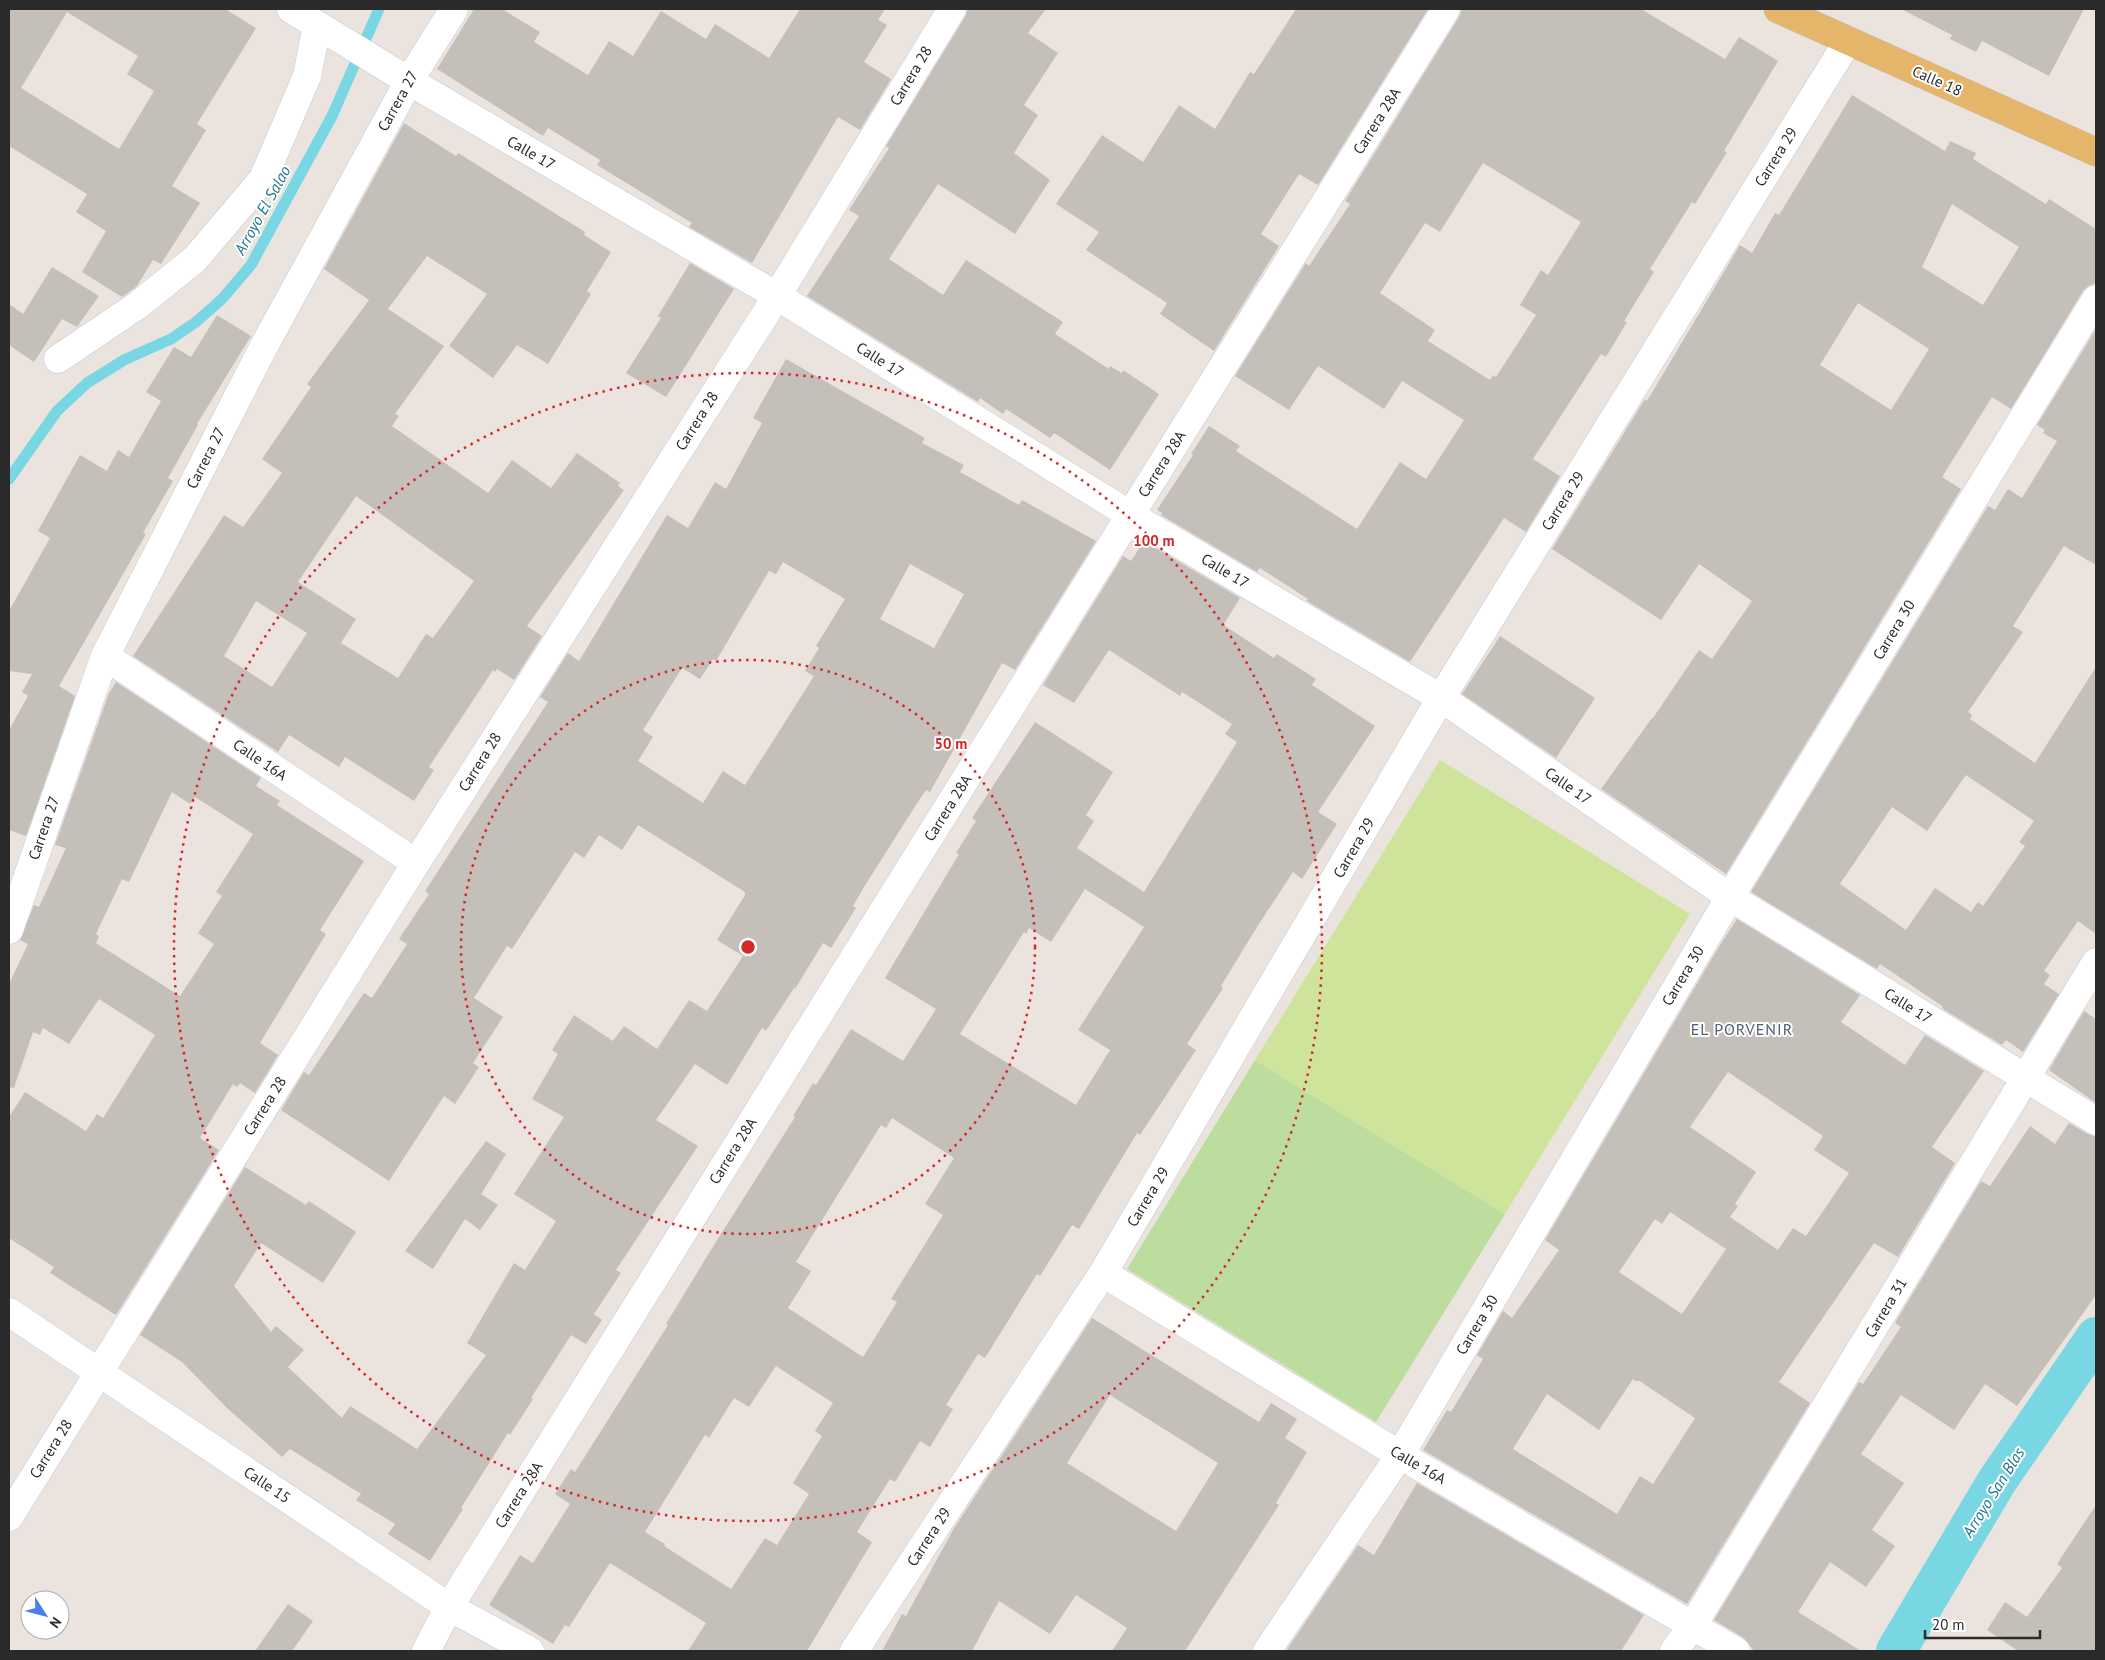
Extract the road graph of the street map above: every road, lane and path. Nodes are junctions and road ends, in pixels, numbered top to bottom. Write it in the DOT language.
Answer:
graph roads {
  1 [pos="290,9"];
  2 [pos="454,9"];
  3 [pos="952,9"];
  4 [pos="1446,9"];
  5 [pos="1778,9"];
  6 [pos="317,26"];
  7 [pos="1848,41"];
  8 [pos="408,81"];
  9 [pos="2096,150"];
  10 [pos="777,296"];
  11 [pos="2096,299"];
  12 [pos="58,359"];
  13 [pos="1130,515"];
  14 [pos="104,656"];
  15 [pos="1441,698"];
  16 [pos="416,863"];
  17 [pos="1730,897"];
  18 [pos="9,930"];
  19 [pos="2096,962"];
  20 [pos="2026,1079"];
  21 [pos="2096,1121"];
  22 [pos="1104,1272"];
  23 [pos="9,1312"];
  24 [pos="99,1373"];
  25 [pos="1400,1455"];
  26 [pos="9,1516"];
  27 [pos="449,1607"];
  28 [pos="1693,1625"];
  29 [pos="426,1651"];
  30 [pos="530,1651"];
  31 [pos="854,1651"];
  32 [pos="1267,1651"];
  33 [pos="1674,1651"];
  34 [pos="1736,1651"];
  1 -- 6 [label="street, Calle 17"];
  2 -- 8 [label="street, Carrera 27"];
  3 -- 10 [label="street, Carrera 28"];
  4 -- 13 [label="street, Carrera 28A"];
  5 -- 7 [label="main road, Calle 18"];
  6 -- 8 [label="street, Calle 17"];
  6 -- 12 [label="street"];
  7 -- 9 [label="main road, Calle 18"];
  7 -- 15 [label="street, Carrera 29"];
  8 -- 10 [label="street, Calle 17"];
  8 -- 14 [label="street, Carrera 27"];
  10 -- 13 [label="street, Calle 17"];
  10 -- 16 [label="street, Carrera 28"];
  11 -- 17 [label="street, Carrera 30"];
  13 -- 15 [label="street, Calle 17"];
  13 -- 27 [label="street, Carrera 28A"];
  14 -- 16 [label="street, Calle 16A"];
  14 -- 18 [label="street, Carrera 27"];
  15 -- 17 [label="street, Calle 17"];
  15 -- 22 [label="street, Carrera 29"];
  16 -- 24 [label="street, Carrera 28"];
  17 -- 20 [label="street, Calle 17"];
  17 -- 25 [label="street, Carrera 30"];
  19 -- 20 [label="street, Carrera 31"];
  20 -- 21 [label="street, Calle 17"];
  20 -- 28 [label="street, Carrera 31"];
  22 -- 25 [label="street, Calle 16A"];
  22 -- 31 [label="street, Carrera 29"];
  23 -- 24 [label="street, Calle 15"];
  24 -- 26 [label="street, Carrera 28"];
  24 -- 27 [label="street, Calle 15"];
  25 -- 28 [label="street, Calle 16A"];
  25 -- 32 [label="street, Carrera 30"];
  27 -- 29 [label="street, Carrera 28A"];
  27 -- 30 [label="street, Calle 15"];
  28 -- 33 [label="street, Carrera 31"];
  28 -- 34 [label="street, Calle 16A"];
}
